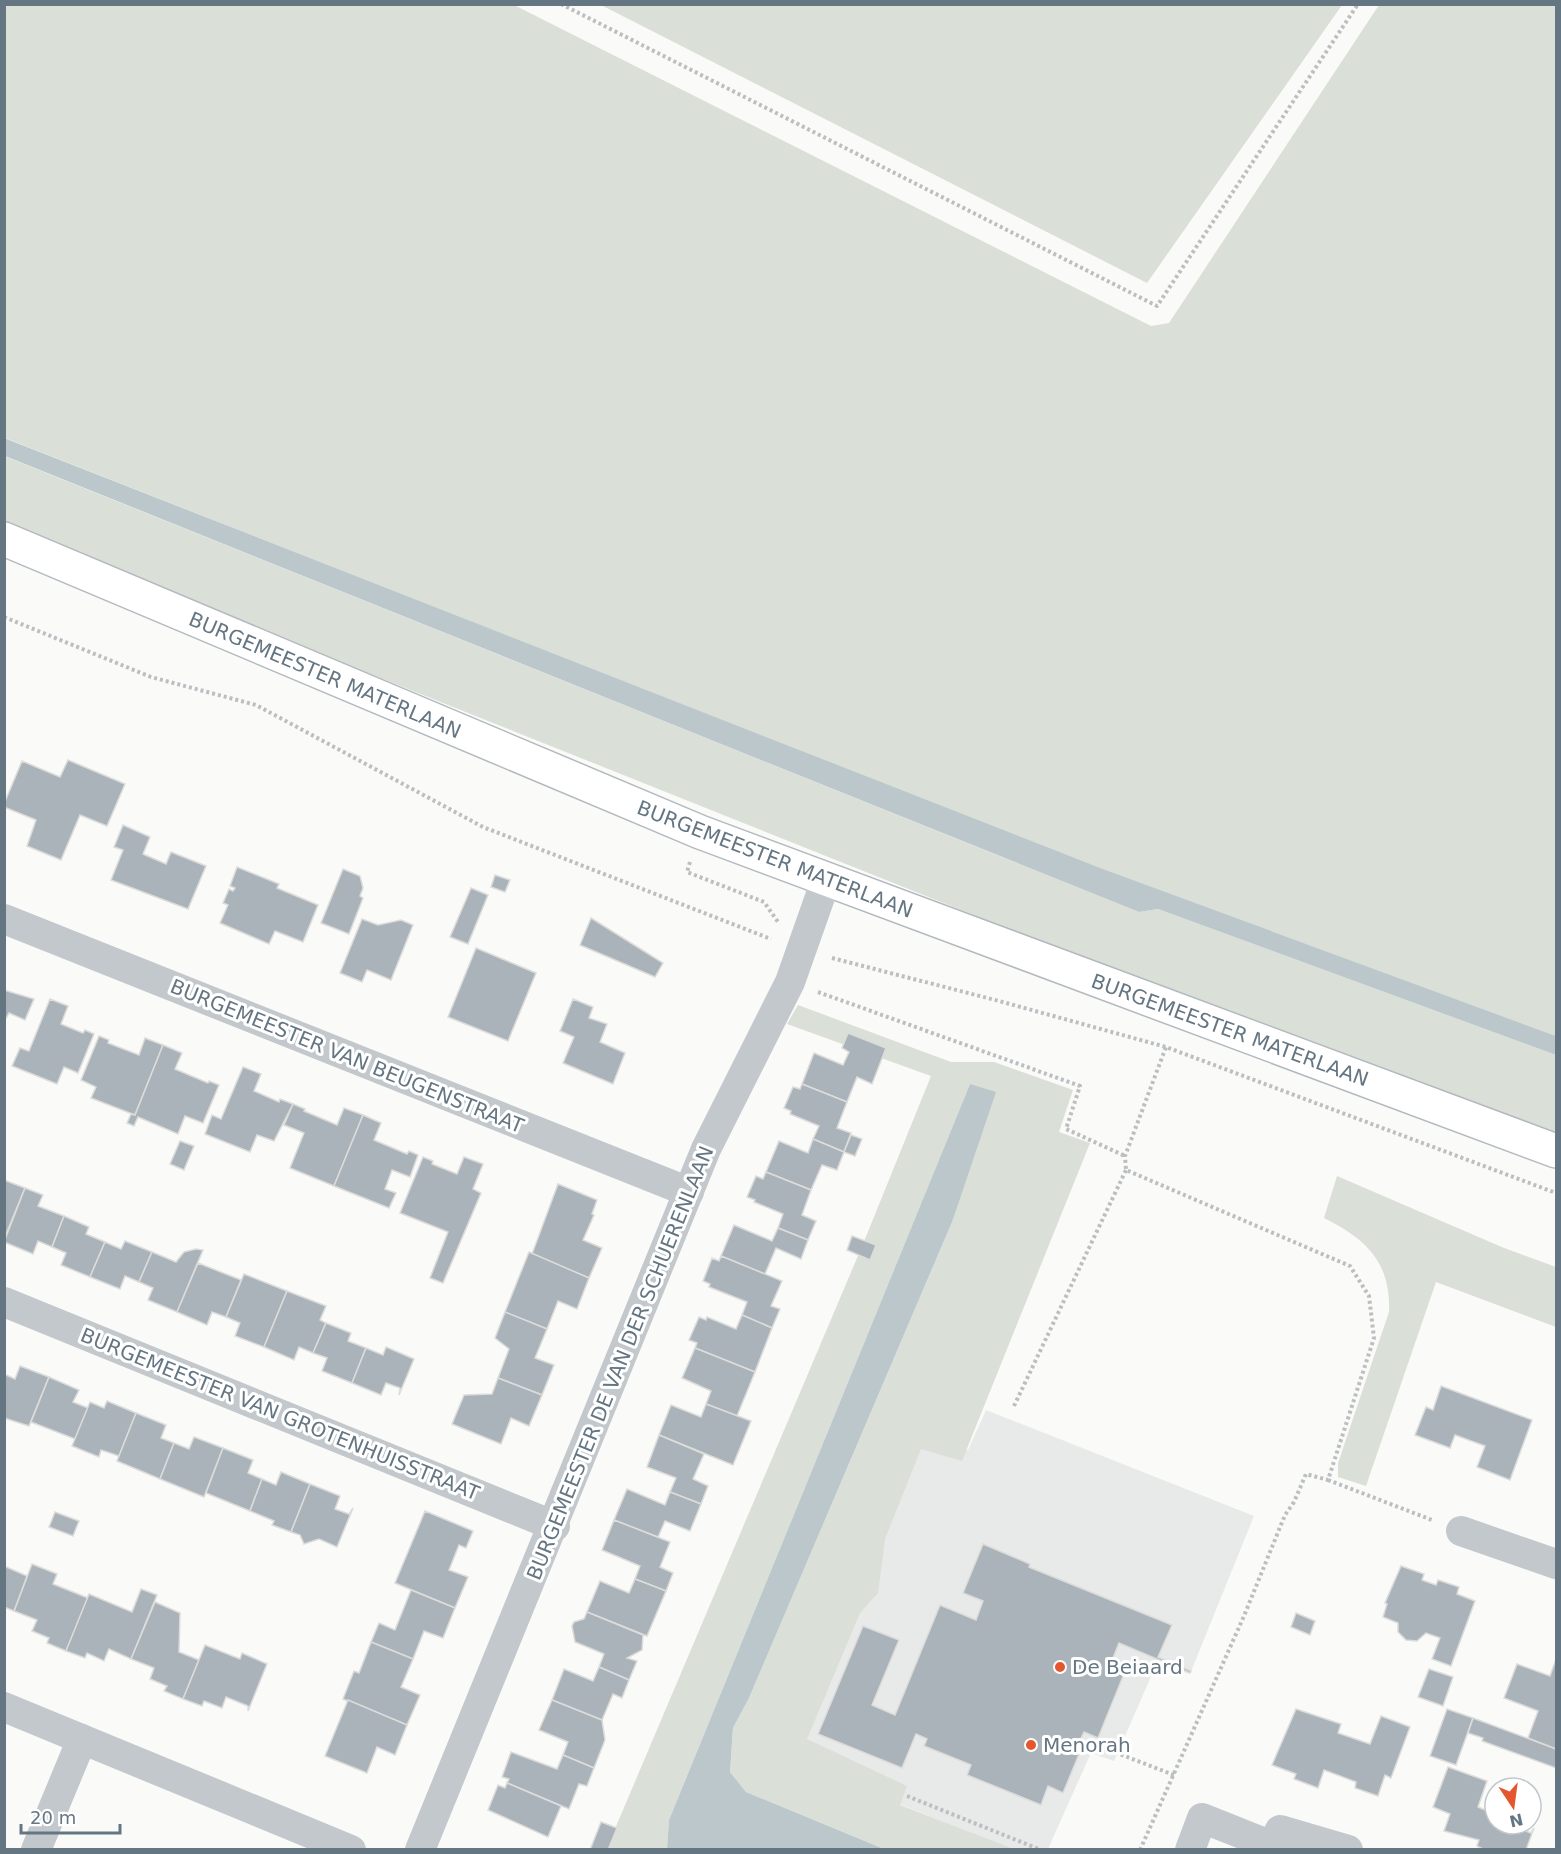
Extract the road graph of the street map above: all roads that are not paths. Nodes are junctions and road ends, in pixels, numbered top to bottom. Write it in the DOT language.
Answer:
graph roads {
  1 [pos="4,539"];
  2 [pos="826,880"];
  3 [pos="4,919"];
  4 [pos="1557,1151"];
  5 [pos="689,1192"];
  6 [pos="4,1302"];
  7 [pos="555,1526"];
  8 [pos="1461,1531"];
  9 [pos="1557,1564"];
  10 [pos="4,1707"];
  11 [pos="82,1739"];
  12 [pos="1269,1847"];
  13 [pos="36,1850"];
  14 [pos="351,1850"];
  15 [pos="420,1850"];
  16 [pos="1190,1850"];
  17 [pos="1348,1850"];
  1 -- 2 [label="main road, BURGEMEESTER MATERLAAN"];
  2 -- 4 [label="main road, BURGEMEESTER MATERLAAN"];
  2 -- 5 [label="street, BURGEMEESTER DE VAN DER SCHUERENLAAN"];
  3 -- 5 [label="street, BURGEMEESTER VAN BEUGENSTRAAT"];
  5 -- 7 [label="street, BURGEMEESTER DE VAN DER SCHUERENLAAN"];
  6 -- 7 [label="street, BURGEMEESTER VAN GROTENHUISSTRAAT"];
  7 -- 15 [label="street, BURGEMEESTER DE VAN DER SCHUERENLAAN"];
  8 -- 9 [label="street"];
  10 -- 11 [label="street"];
  11 -- 13 [label="street"];
  11 -- 14 [label="street"];
  12 -- 16 [label="street"];
  12 -- 17 [label="street"];
}
